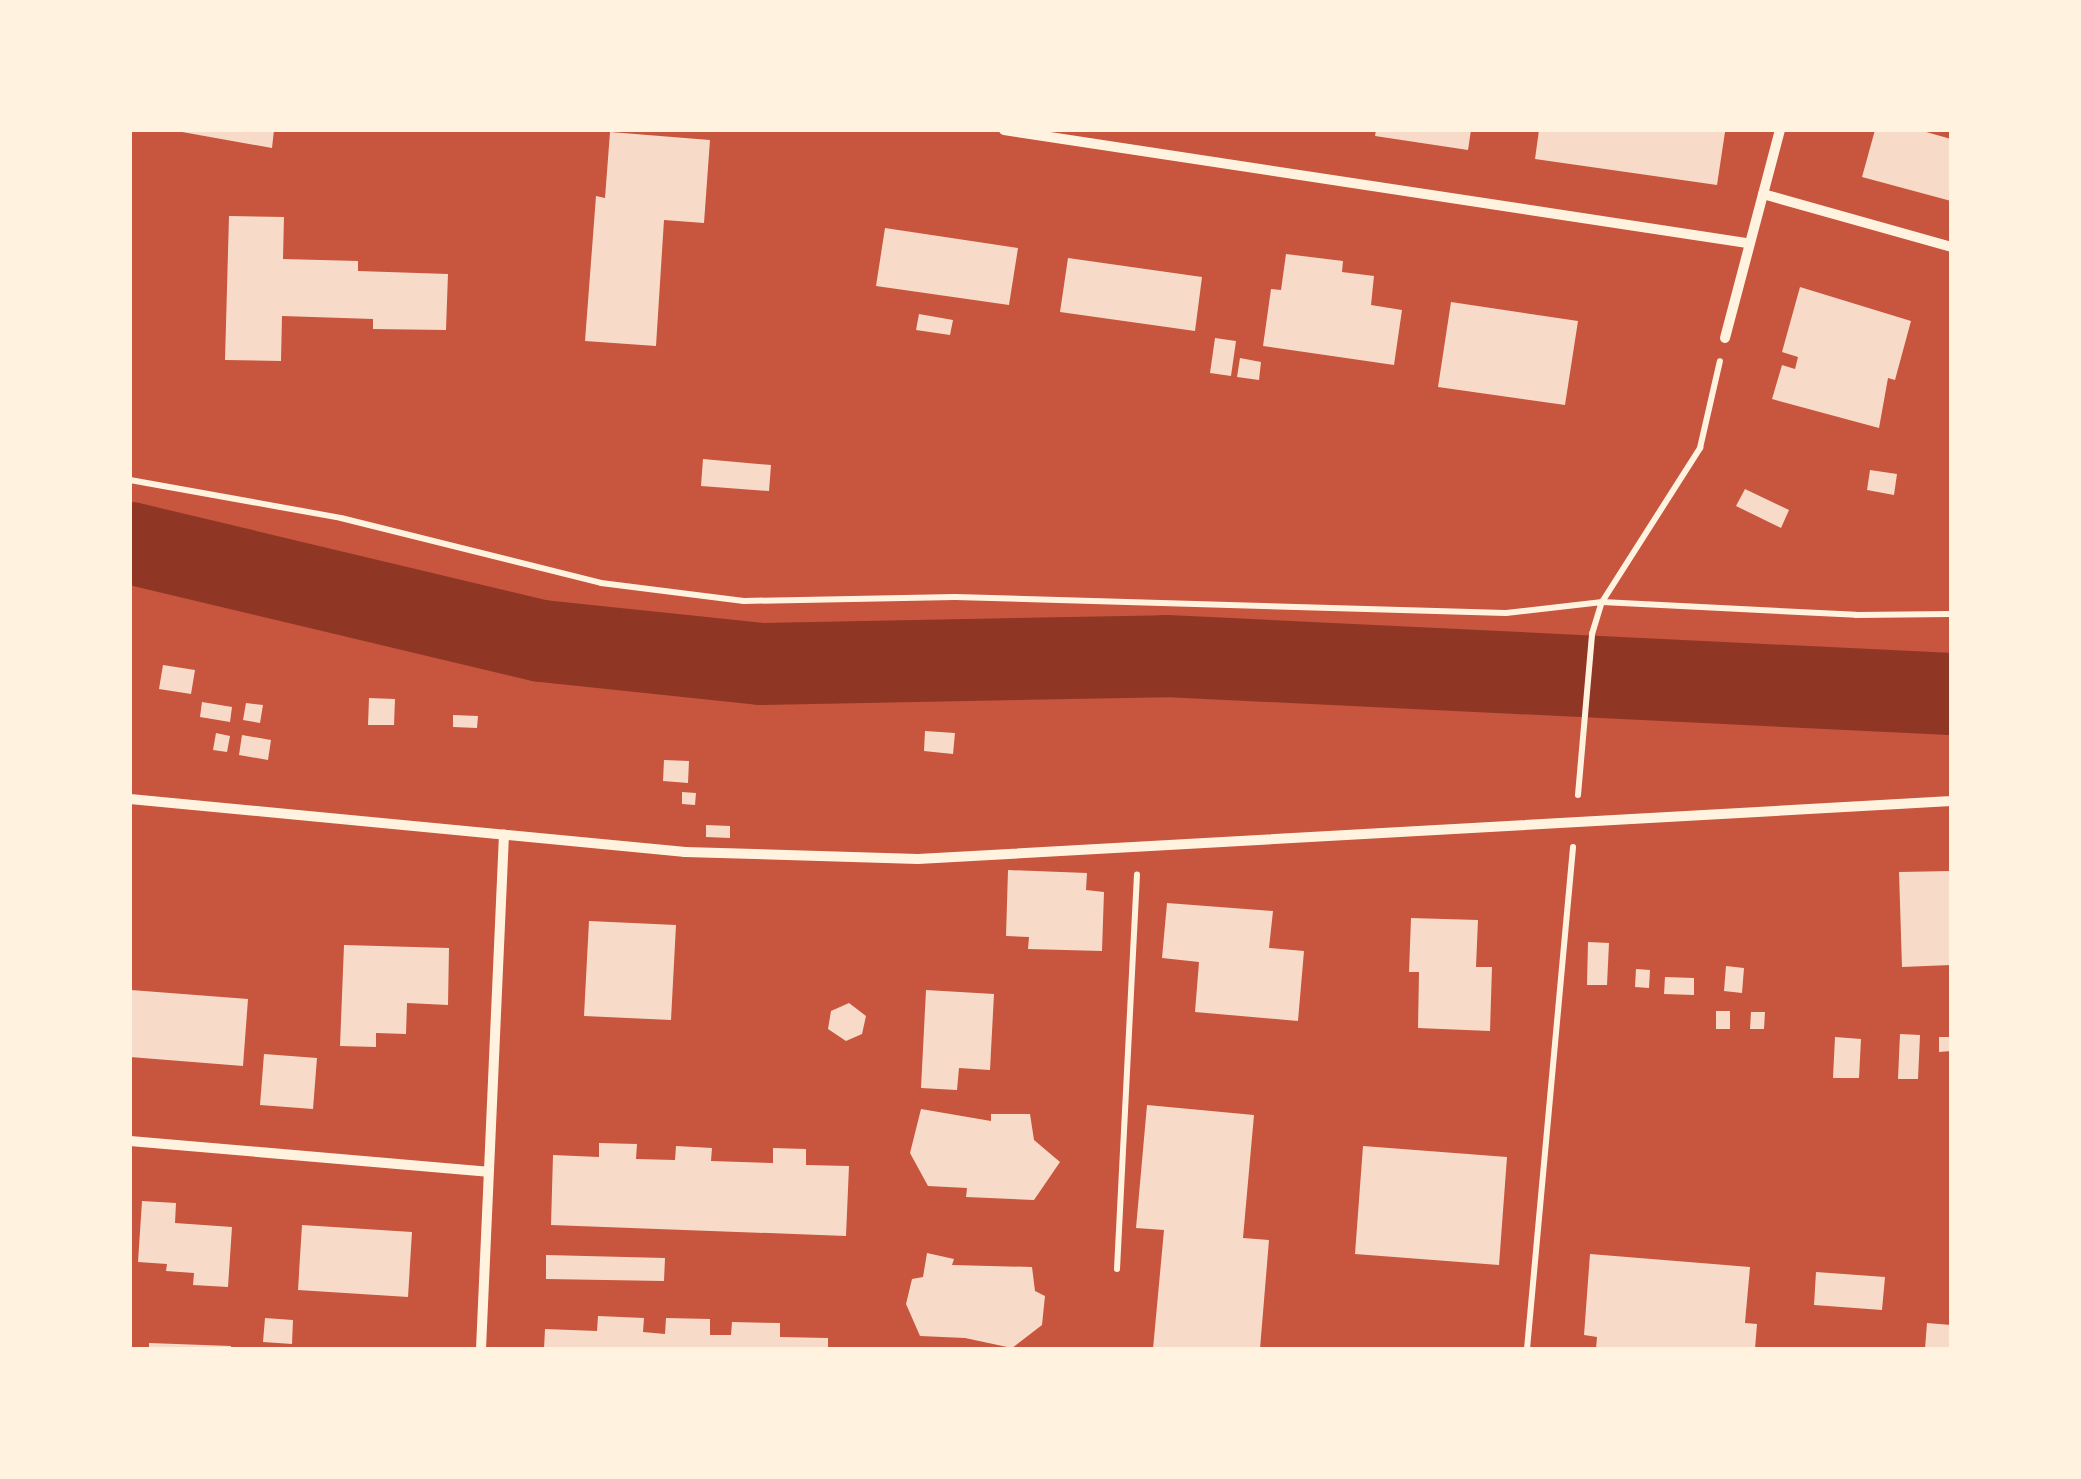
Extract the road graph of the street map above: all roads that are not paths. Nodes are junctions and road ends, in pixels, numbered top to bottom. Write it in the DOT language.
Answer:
graph roads {
  1 [pos="1004,130"];
  2 [pos="1780,130"];
  3 [pos="1763,194"];
  4 [pos="1747,244"];
  5 [pos="1951,246"];
  6 [pos="1725,338"];
  7 [pos="130,799"];
  8 [pos="1951,801"];
  9 [pos="504,835"];
  10 [pos="130,1141"];
  11 [pos="488,1172"];
  12 [pos="481,1349"];
  1 -- 4 [label="street"];
  2 -- 3 [label="street"];
  3 -- 4 [label="street"];
  3 -- 5 [label="street"];
  4 -- 6 [label="street"];
  7 -- 9 [label="street"];
  8 -- 9 [label="street"];
  9 -- 11 [label="street"];
  10 -- 11 [label="street"];
  11 -- 12 [label="street"];
}
